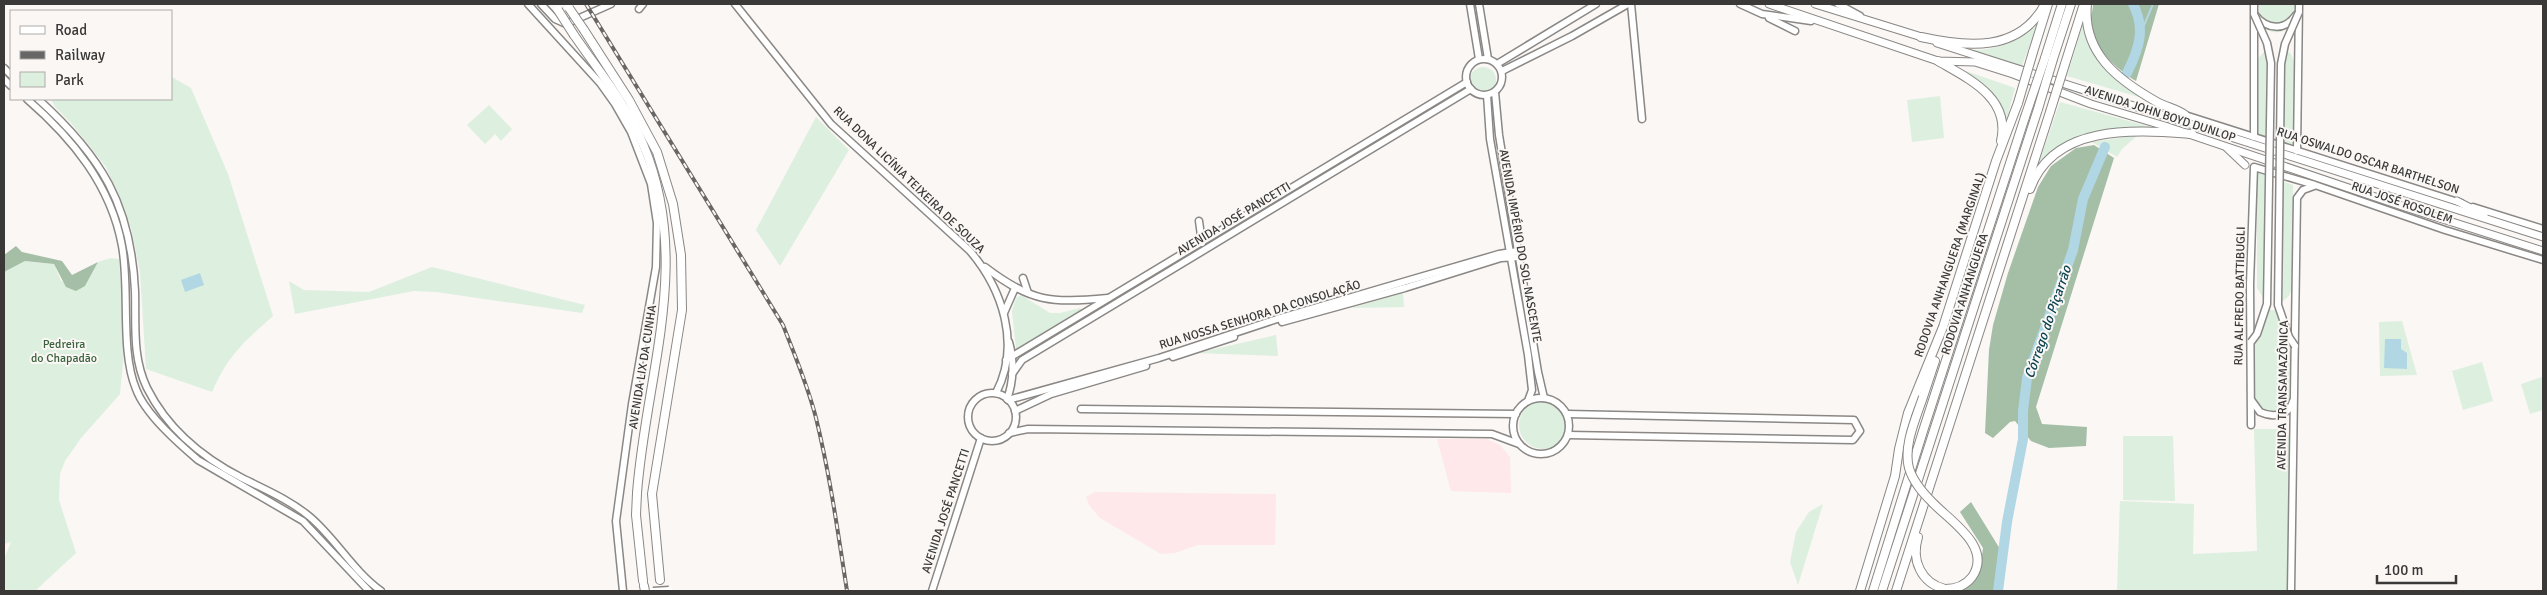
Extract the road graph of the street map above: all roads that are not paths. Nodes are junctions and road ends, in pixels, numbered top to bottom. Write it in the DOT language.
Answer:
graph roads {
  1 [pos="528,4"];
  2 [pos="541,4"];
  3 [pos="611,4"];
  4 [pos="735,4"];
  5 [pos="1470,4"];
  6 [pos="1479,4"];
  7 [pos="1596,4"];
  8 [pos="1630,4"];
  9 [pos="1740,4"];
  10 [pos="1769,4"];
  11 [pos="1815,4"];
  12 [pos="1838,4"];
  13 [pos="2046,4"];
  14 [pos="2062,4"];
  15 [pos="2071,4"];
  16 [pos="2086,4"];
  17 [pos="2254,4"];
  18 [pos="2299,4"];
  19 [pos="568,6"];
  20 [pos="556,7"];
  21 [pos="2299,12"];
  22 [pos="1762,14"];
  23 [pos="2254,14"];
  24 [pos="1863,18"];
  25 [pos="1834,27"];
  26 [pos="1795,31"];
  27 [pos="1920,37"];
  28 [pos="1488,58"];
  29 [pos="1479,59"];
  30 [pos="2049,59"];
  31 [pos="1938,61"];
  32 [pos="1497,64"];
  33 [pos="1502,71"];
  34 [pos="1467,82"];
  35 [pos="1471,89"];
  36 [pos="1495,92"];
  37 [pos="1486,95"];
  38 [pos="27,100"];
  39 [pos="39,100"];
  40 [pos="615,104"];
  41 [pos="2142,108"];
  42 [pos="2185,115"];
  43 [pos="1642,119"];
  44 [pos="631,121"];
  45 [pos="636,131"];
  46 [pos="2192,134"];
  47 [pos="2254,137"];
  48 [pos="2223,144"];
  49 [pos="2298,151"];
  50 [pos="1996,161"];
  51 [pos="2245,165"];
  52 [pos="2254,167"];
  53 [pos="651,184"];
  54 [pos="2315,186"];
  55 [pos="2457,201"];
  56 [pos="1200,222"];
  57 [pos="2507,226"];
  58 [pos="2543,229"];
  59 [pos="2012,235"];
  60 [pos="2543,237"];
  61 [pos="1202,242"];
  62 [pos="2543,252"];
  63 [pos="1509,254"];
  64 [pos="1519,254"];
  65 [pos="2543,260"];
  66 [pos="980,264"];
  67 [pos="1024,278"];
  68 [pos="1015,288"];
  69 [pos="1028,294"];
  70 [pos="1110,297"];
  71 [pos="1004,313"];
  72 [pos="1943,328"];
  73 [pos="2251,342"];
  74 [pos="2295,346"];
  75 [pos="1009,359"];
  76 [pos="1012,374"];
  77 [pos="136,390"];
  78 [pos="148,390"];
  79 [pos="2251,392"];
  80 [pos="996,393"];
  81 [pos="2294,397"];
  82 [pos="1544,398"];
  83 [pos="1008,399"];
  84 [pos="1528,401"];
  85 [pos="161,409"];
  86 [pos="1081,409"];
  87 [pos="1015,411"];
  88 [pos="1516,414"];
  89 [pos="1567,414"];
  90 [pos="156,418"];
  91 [pos="2251,425"];
  92 [pos="1009,433"];
  93 [pos="1568,435"];
  94 [pos="981,438"];
  95 [pos="1519,444"];
  96 [pos="1926,501"];
  97 [pos="644,586"];
  98 [pos="665,587"];
  99 [pos="369,591"];
  100 [pos="381,591"];
  101 [pos="623,591"];
  102 [pos="653,591"];
  103 [pos="932,591"];
  104 [pos="1860,591"];
  105 [pos="1873,591"];
  106 [pos="1882,591"];
  107 [pos="1896,591"];
  108 [pos="2291,591"];
  1 -- 40 [label="street"];
  2 -- 3 [label="street"];
  4 -- 66 [label="street, RUA DONA LICÍNIA TEIXEIRA DE SOUZA"];
  5 -- 29 [label="street"];
  6 -- 28 [label="street"];
  7 -- 32 [label="street"];
  8 -- 33 [label="street"];
  8 -- 43 [label="street"];
  9 -- 22 [label="street"];
  10 -- 25 [label="main road, AVENIDA JOHN BOYD DUNLOP"];
  11 -- 24 [label="main road, AVENIDA JOHN BOYD DUNLOP"];
  12 -- 24 [label="street"];
  13 -- 27 [label="highway"];
  13 -- 50 [label="highway, RODOVIA ANHANGUERA (MARGINAL), bridge"];
  14 -- 30 [label="highway, RODOVIA ANHANGUERA"];
  15 -- 30 [label="highway, RODOVIA ANHANGUERA"];
  16 -- 42 [label="highway"];
  16 -- 59 [label="highway, bridge"];
  17 -- 23 [label="street"];
  18 -- 21 [label="street"];
  19 -- 98 [label="highway, bridge"];
  20 -- 44 [label="highway, AVENIDA LIX DA CUNHA, bridge"];
  21 -- 23 [label="street"];
  21 -- 49 [label="street"];
  21 -- 74 [label="street, bridge"];
  22 -- 25 [label="street"];
  22 -- 26 [label="street"];
  23 -- 47 [label="street"];
  23 -- 73 [label="street, bridge"];
  24 -- 27 [label="main road, AVENIDA JOHN BOYD DUNLOP"];
  25 -- 31 [label="main road, AVENIDA JOHN BOYD DUNLOP"];
  27 -- 41 [label="main road, AVENIDA JOHN BOYD DUNLOP"];
  28 -- 29 [label="street"];
  28 -- 32 [label="street"];
  29 -- 34 [label="street"];
  30 -- 105 [label="highway, RODOVIA ANHANGUERA, bridge"];
  30 -- 106 [label="highway, RODOVIA ANHANGUERA, bridge"];
  31 -- 46 [label="main road, AVENIDA JOHN BOYD DUNLOP"];
  31 -- 50 [label="highway"];
  32 -- 33 [label="street"];
  33 -- 36 [label="street"];
  34 -- 35 [label="street"];
  34 -- 61 [label="street, AVENIDA JOSÉ PANCETTI"];
  35 -- 37 [label="street"];
  35 -- 76 [label="street, AVENIDA JOSÉ PANCETTI"];
  36 -- 37 [label="street"];
  36 -- 64 [label="street, AVENIDA IMPÉRIO DO SOL NASCENTE"];
  37 -- 63 [label="street, AVENIDA IMPÉRIO DO SOL NASCENTE"];
  38 -- 77 [label="street"];
  39 -- 78 [label="street"];
  40 -- 44 [label="highway"];
  40 -- 53 [label="street"];
  41 -- 42 [label="main road"];
  41 -- 57 [label="main road, AVENIDA JOHN BOYD DUNLOP"];
  42 -- 47 [label="street, RUA OSWALDO OSCAR BARTHELSON"];
  44 -- 45 [label="highway, AVENIDA LIX DA CUNHA"];
  45 -- 53 [label="highway"];
  45 -- 97 [label="highway, AVENIDA LIX DA CUNHA"];
  46 -- 48 [label="main road, AVENIDA JOHN BOYD DUNLOP"];
  46 -- 59 [label="highway"];
  47 -- 49 [label="street, RUA OSWALDO OSCAR BARTHELSON"];
  48 -- 51 [label="main road"];
  48 -- 62 [label="main road, AVENIDA JOHN BOYD DUNLOP"];
  49 -- 55 [label="street, RUA OSWALDO OSCAR BARTHELSON"];
  50 -- 72 [label="highway, RODOVIA ANHANGUERA (MARGINAL)"];
  52 -- 54 [label="street, RUA JOSÉ ROSOLEM"];
  52 -- 73 [label="street, RUA ALFREDO BATTIBUGLI"];
  53 -- 101 [label="street"];
  54 -- 65 [label="street, RUA JOSÉ ROSOLEM"];
  54 -- 74 [label="street, AVENIDA TRANSAMAZÔNICA"];
  55 -- 57 [label="main road"];
  55 -- 58 [label="street, RUA OSWALDO OSCAR BARTHELSON"];
  56 -- 61 [label="street"];
  57 -- 60 [label="main road, AVENIDA JOHN BOYD DUNLOP"];
  59 -- 96 [label="highway"];
  61 -- 70 [label="street, AVENIDA JOSÉ PANCETTI"];
  63 -- 64 [label="street, RUA NOSSA SENHORA DA CONSOLAÇÃO"];
  63 -- 83 [label="street, RUA NOSSA SENHORA DA CONSOLAÇÃO"];
  63 -- 84 [label="street, AVENIDA IMPÉRIO DO SOL NASCENTE"];
  63 -- 87 [label="street, RUA NOSSA SENHORA DA CONSOLAÇÃO"];
  64 -- 82 [label="street, AVENIDA IMPÉRIO DO SOL NASCENTE"];
  66 -- 68 [label="street"];
  66 -- 71 [label="street, RUA DONA LICÍNIA TEIXEIRA DE SOUZA"];
  67 -- 69 [label="street"];
  68 -- 69 [label="street"];
  68 -- 71 [label="street"];
  69 -- 70 [label="street"];
  70 -- 75 [label="street, AVENIDA JOSÉ PANCETTI"];
  71 -- 75 [label="street, RUA DONA LICÍNIA TEIXEIRA DE SOUZA"];
  72 -- 96 [label="highway, bridge"];
  72 -- 104 [label="highway, RODOVIA ANHANGUERA (MARGINAL)"];
  73 -- 79 [label="street, RUA ALFREDO BATTIBUGLI"];
  74 -- 81 [label="street, AVENIDA TRANSAMAZÔNICA"];
  75 -- 76 [label="street"];
  75 -- 80 [label="street"];
  76 -- 83 [label="street"];
  77 -- 78 [label="street"];
  77 -- 90 [label="street"];
  78 -- 85 [label="street"];
  79 -- 81 [label="street"];
  79 -- 91 [label="street, RUA ALFREDO BATTIBUGLI"];
  80 -- 83 [label="street"];
  80 -- 94 [label="street"];
  81 -- 108 [label="street, AVENIDA TRANSAMAZÔNICA"];
  82 -- 84 [label="street"];
  82 -- 89 [label="street"];
  83 -- 87 [label="street"];
  84 -- 88 [label="street"];
  85 -- 90 [label="street"];
  85 -- 100 [label="street"];
  86 -- 88 [label="street"];
  87 -- 92 [label="street"];
  88 -- 95 [label="street"];
  89 -- 93 [label="street"];
  89 -- 93 [label="street"];
  90 -- 99 [label="street"];
  92 -- 94 [label="street"];
  92 -- 95 [label="street"];
  93 -- 95 [label="street"];
  94 -- 103 [label="street, AVENIDA JOSÉ PANCETTI"];
  96 -- 107 [label="highway"];
  98 -- 102 [label="street, bridge"];
}
